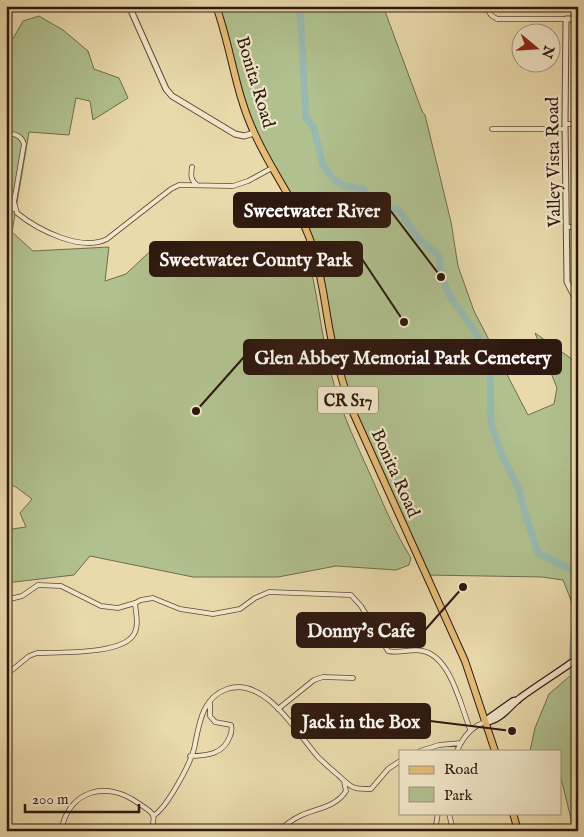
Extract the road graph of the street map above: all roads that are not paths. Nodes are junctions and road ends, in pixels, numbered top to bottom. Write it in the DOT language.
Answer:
graph roads {
  1 [pos="130,6"];
  2 [pos="216,6"];
  3 [pos="485,6"];
  4 [pos="578,18"];
  5 [pos="566,19"];
  6 [pos="578,124"];
  7 [pos="565,127"];
  8 [pos="492,129"];
  9 [pos="6,132"];
  10 [pos="254,133"];
  11 [pos="192,166"];
  12 [pos="272,168"];
  13 [pos="197,185"];
  14 [pos="6,203"];
  15 [pos="16,210"];
  16 [pos="567,227"];
  17 [pos="578,227"];
  18 [pos="578,303"];
  19 [pos="6,600"];
  20 [pos="135,603"];
  21 [pos="578,658"];
  22 [pos="6,675"];
  23 [pos="353,678"];
  24 [pos="210,700"];
  25 [pos="278,709"];
  26 [pos="486,722"];
  27 [pos="470,729"];
  28 [pos="461,743"];
  29 [pos="423,750"];
  30 [pos="458,750"];
  31 [pos="495,750"];
  32 [pos="190,756"];
  33 [pos="399,762"];
  34 [pos="343,779"];
  35 [pos="438,814"];
  36 [pos="448,814"];
  37 [pos="513,814"];
  38 [pos="153,816"];
  39 [pos="61,831"];
  40 [pos="152,831"];
  41 [pos="279,831"];
  42 [pos="435,831"];
  43 [pos="453,831"];
  44 [pos="518,831"];
  1 -- 10 [label="street"];
  2 -- 10 [label="main road, Bonita Road / CR S17"];
  3 -- 5 [label="street"];
  4 -- 5 [label="street"];
  5 -- 7 [label="street, Valley Vista Road"];
  6 -- 7 [label="street"];
  7 -- 8 [label="street"];
  7 -- 16 [label="street, Valley Vista Road"];
  9 -- 15 [label="street"];
  10 -- 12 [label="main road, Bonita Road / CR S17"];
  11 -- 13 [label="street"];
  12 -- 13 [label="street"];
  12 -- 26 [label="main road, Bonita Road / CR S17"];
  13 -- 15 [label="street"];
  14 -- 15 [label="street"];
  16 -- 17 [label="street"];
  16 -- 18 [label="street, Valley Vista Road"];
  19 -- 20 [label="street"];
  20 -- 22 [label="street"];
  20 -- 27 [label="street"];
  21 -- 26 [label="main road"];
  23 -- 25 [label="street"];
  24 -- 25 [label="street"];
  24 -- 32 [label="street"];
  24 -- 32 [label="street"];
  25 -- 34 [label="street"];
  26 -- 27 [label="street"];
  26 -- 31 [label="main road, Bonita Road / CR S17"];
  27 -- 28 [label="street"];
  28 -- 29 [label="street"];
  28 -- 30 [label="street"];
  32 -- 38 [label="street"];
  33 -- 34 [label="street"];
  34 -- 41 [label="street"];
  35 -- 42 [label="street"];
  36 -- 43 [label="street"];
  37 -- 44 [label="main road"];
  38 -- 39 [label="street"];
  38 -- 40 [label="street"];
}
